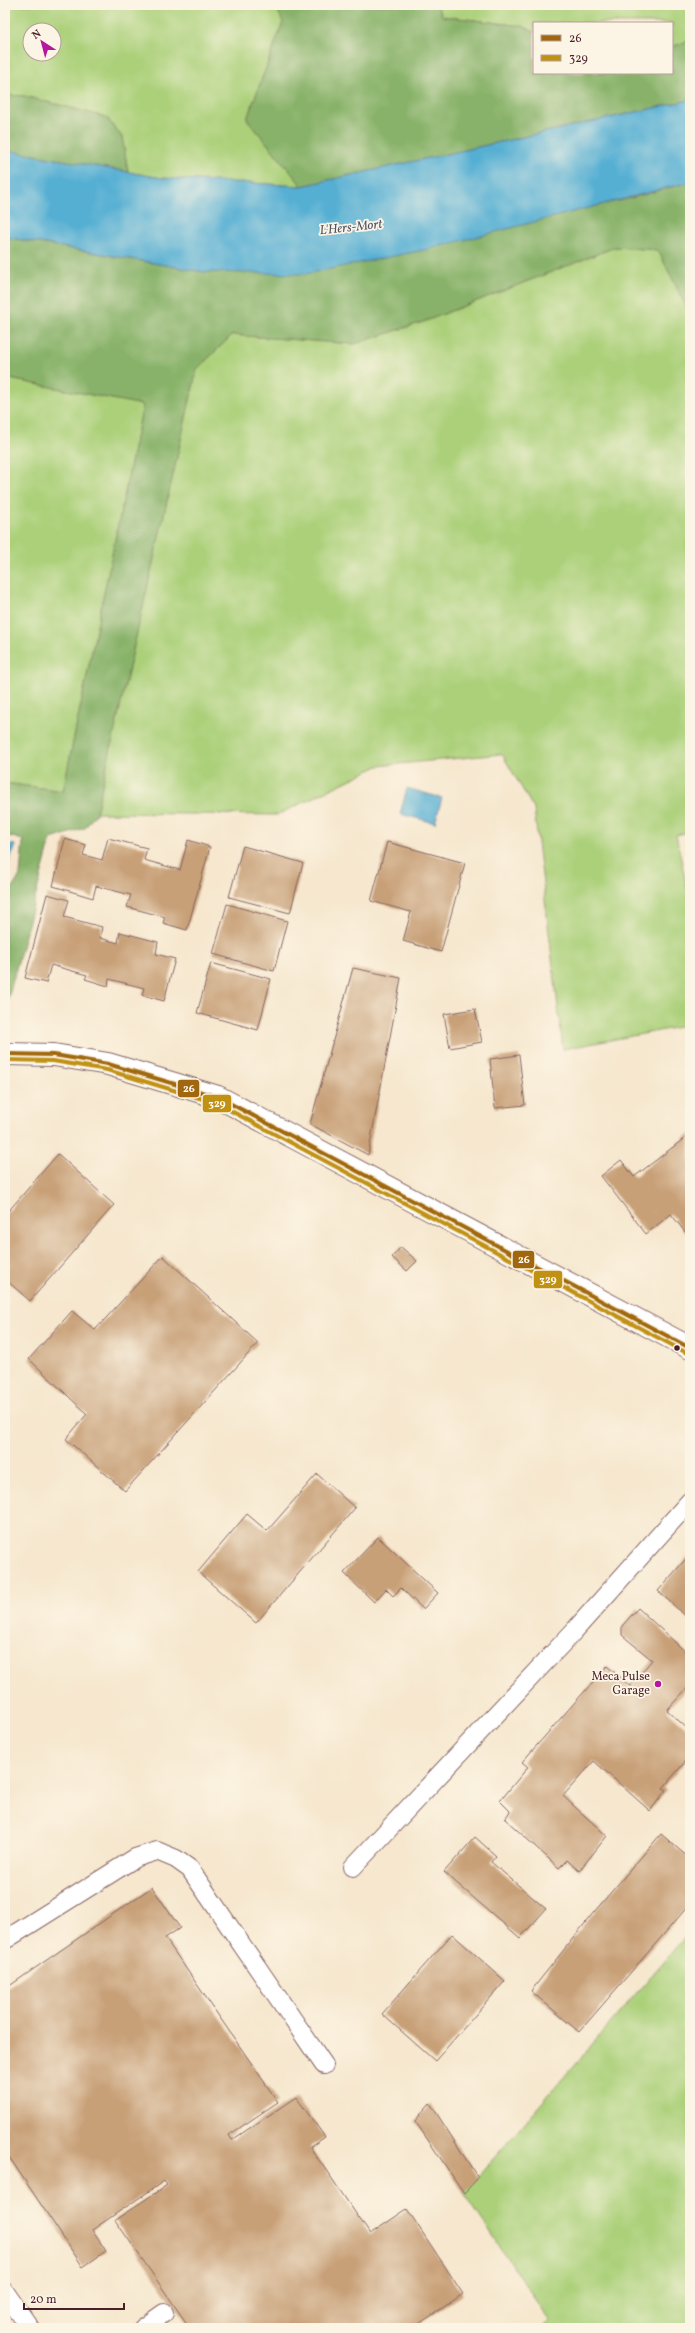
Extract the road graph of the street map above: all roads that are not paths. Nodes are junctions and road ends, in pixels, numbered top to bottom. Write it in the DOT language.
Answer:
graph roads {
  1 [pos="5,1054"];
  2 [pos="690,1348"];
  3 [pos="690,1502"];
  4 [pos="353,1867"];
  5 [pos="5,1940"];
  6 [pos="324,2065"];
  7 [pos="5,2292"];
  8 [pos="164,2313"];
  9 [pos="30,2328"];
  10 [pos="142,2328"];
  1 -- 2 [label="street"];
  3 -- 4 [label="lane"];
  5 -- 6 [label="lane"];
  7 -- 9 [label="lane"];
  8 -- 10 [label="lane"];
}
